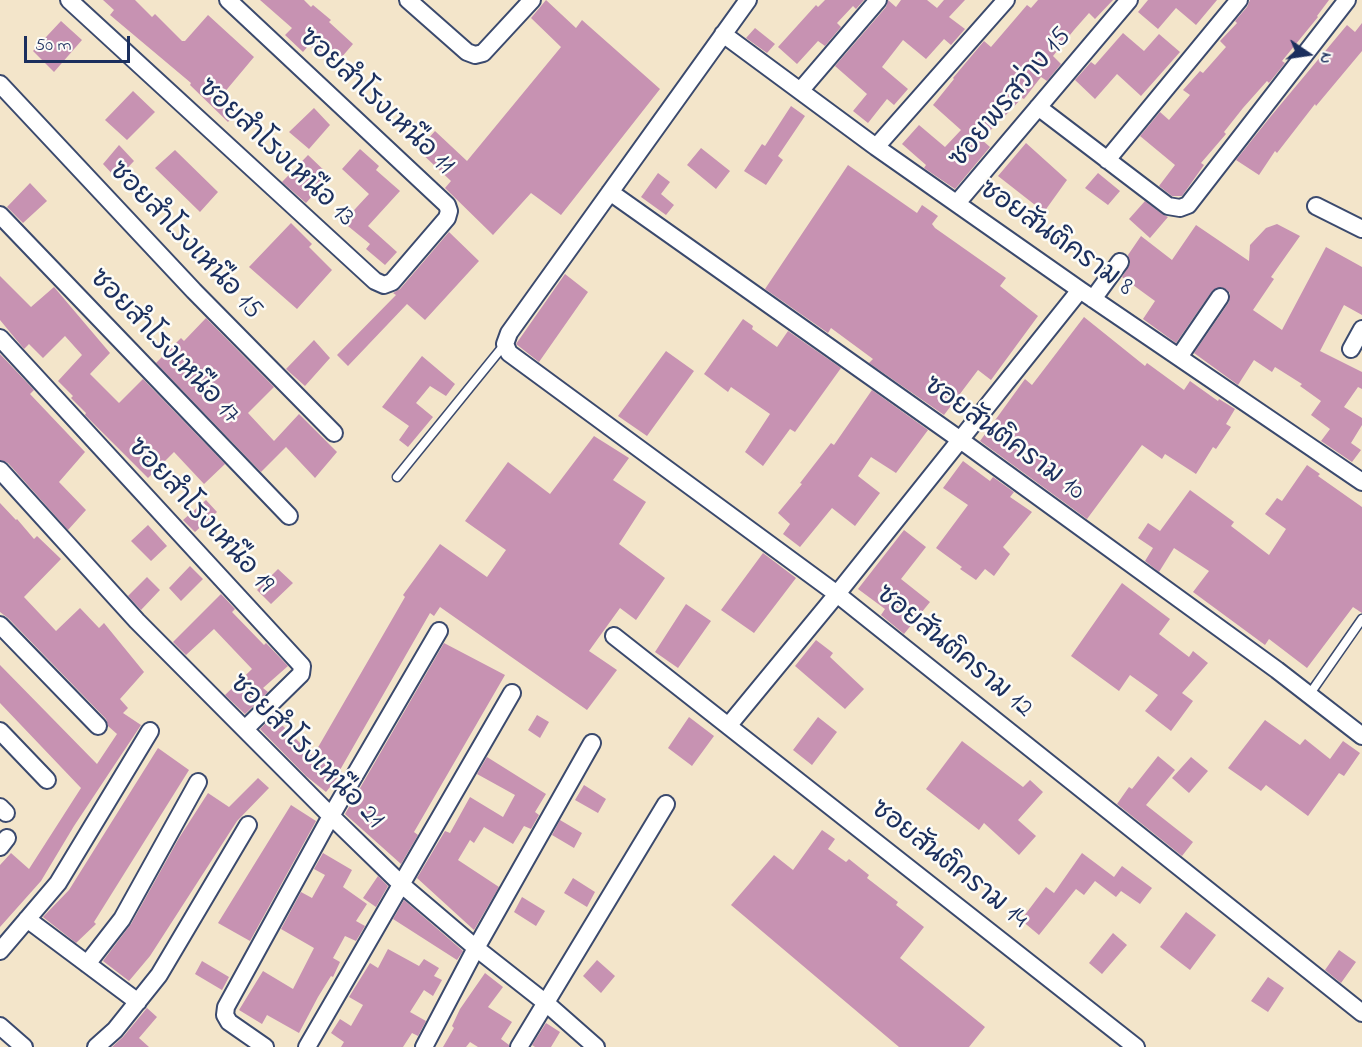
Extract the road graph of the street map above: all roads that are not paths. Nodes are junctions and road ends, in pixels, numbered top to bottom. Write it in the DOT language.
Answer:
graph roads {
  1 [pos="69,0"];
  2 [pos="228,0"];
  3 [pos="408,0"];
  4 [pos="532,0"];
  5 [pos="748,0"];
  6 [pos="878,0"];
  7 [pos="1006,0"];
  8 [pos="1129,0"];
  9 [pos="1239,0"];
  10 [pos="1347,0"];
  11 [pos="723,34"];
  12 [pos="0,84"];
  13 [pos="800,91"];
  14 [pos="1038,107"];
  15 [pos="876,147"];
  16 [pos="1107,160"];
  17 [pos="610,192"];
  18 [pos="957,203"];
  19 [pos="1316,206"];
  20 [pos="0,215"];
  21 [pos="1362,229"];
  22 [pos="420,250"];
  23 [pos="1120,262"];
  24 [pos="1086,294"];
  25 [pos="1220,297"];
  26 [pos="1362,329"];
  27 [pos="0,338"];
  28 [pos="505,344"];
  29 [pos="1351,349"];
  30 [pos="1179,357"];
  31 [pos="334,433"];
  32 [pos="959,439"];
  33 [pos="0,470"];
  34 [pos="397,477"];
  35 [pos="1362,482"];
  36 [pos="289,516"];
  37 [pos="837,594"];
  38 [pos="1362,619"];
  39 [pos="0,625"];
  40 [pos="439,631"];
  41 [pos="614,636"];
  42 [pos="512,693"];
  43 [pos="1309,695"];
  44 [pos="729,725"];
  45 [pos="98,726"];
  46 [pos="245,729"];
  47 [pos="0,731"];
  48 [pos="150,731"];
  49 [pos="1362,736"];
  50 [pos="592,743"];
  51 [pos="47,780"];
  52 [pos="198,782"];
  53 [pos="666,804"];
  54 [pos="331,816"];
  55 [pos="248,825"];
  56 [pos="402,885"];
  57 [pos="27,920"];
  58 [pos="476,948"];
  59 [pos="0,951"];
  60 [pos="87,964"];
  61 [pos="138,1002"];
  62 [pos="546,1003"];
  63 [pos="1362,1013"];
  64 [pos="0,1026"];
  65 [pos="24,1047"];
  66 [pos="96,1047"];
  67 [pos="265,1047"];
  68 [pos="307,1047"];
  69 [pos="424,1047"];
  70 [pos="519,1047"];
  71 [pos="596,1047"];
  72 [pos="1136,1047"];
  1 -- 22 [label="street, ซอยสำโรงเหนือ 13"];
  2 -- 22 [label="street, ซอยสำโรงเหนือ 11"];
  3 -- 4 [label="street"];
  5 -- 11 [label="street"];
  6 -- 13 [label="street"];
  7 -- 15 [label="street"];
  8 -- 14 [label="street, ซอยพรสว่าง 15"];
  9 -- 16 [label="street"];
  10 -- 16 [label="street"];
  11 -- 13 [label="street, ซอยสันติคราม 8"];
  11 -- 17 [label="street"];
  12 -- 31 [label="street, ซอยสำโรงเหนือ 15"];
  13 -- 15 [label="street, ซอยสันติคราม 8"];
  14 -- 16 [label="street"];
  14 -- 18 [label="street, ซอยพรสว่าง 15"];
  15 -- 18 [label="street, ซอยสันติคราม 8"];
  17 -- 28 [label="street"];
  17 -- 32 [label="street, ซอยสันติคราม 10"];
  18 -- 24 [label="street, ซอยสันติคราม 8"];
  19 -- 21 [label="street"];
  20 -- 36 [label="street, ซอยสำโรงเหนือ 17"];
  23 -- 24 [label="street"];
  24 -- 30 [label="street, ซอยสันติคราม 8"];
  24 -- 32 [label="street"];
  25 -- 30 [label="street"];
  26 -- 29 [label="street"];
  27 -- 46 [label="street, ซอยสำโรงเหนือ 19"];
  28 -- 34 [label="lane"];
  28 -- 37 [label="street, ซอยสันติคราม 12"];
  30 -- 35 [label="street, ซอยสันติคราม 8"];
  32 -- 37 [label="street"];
  32 -- 43 [label="street, ซอยสันติคราม 10"];
  33 -- 46 [label="street, ซอยสำโรงเหนือ 21"];
  37 -- 44 [label="street"];
  37 -- 63 [label="street, ซอยสันติคราม 12"];
  38 -- 43 [label="lane"];
  39 -- 45 [label="street"];
  40 -- 54 [label="street"];
  41 -- 44 [label="street, ซอยสันติคราม 14"];
  42 -- 56 [label="street"];
  43 -- 49 [label="street, ซอยสันติคราม 10"];
  44 -- 72 [label="street, ซอยสันติคราม 14"];
  46 -- 54 [label="street, ซอยสำโรงเหนือ 21"];
  47 -- 51 [label="street"];
  48 -- 57 [label="street"];
  50 -- 58 [label="street"];
  52 -- 60 [label="street"];
  53 -- 62 [label="street"];
  54 -- 56 [label="street, ซอยสำโรงเหนือ 21"];
  54 -- 67 [label="street"];
  55 -- 61 [label="street"];
  56 -- 58 [label="street, ซอยสำโรงเหนือ 21"];
  56 -- 68 [label="street"];
  57 -- 59 [label="street"];
  57 -- 60 [label="street"];
  58 -- 62 [label="street, ซอยสำโรงเหนือ 21"];
  58 -- 69 [label="street"];
  60 -- 61 [label="street"];
  61 -- 66 [label="street"];
  62 -- 70 [label="street"];
  62 -- 71 [label="street, ซอยสำโรงเหนือ 21"];
  64 -- 65 [label="street"];
}
